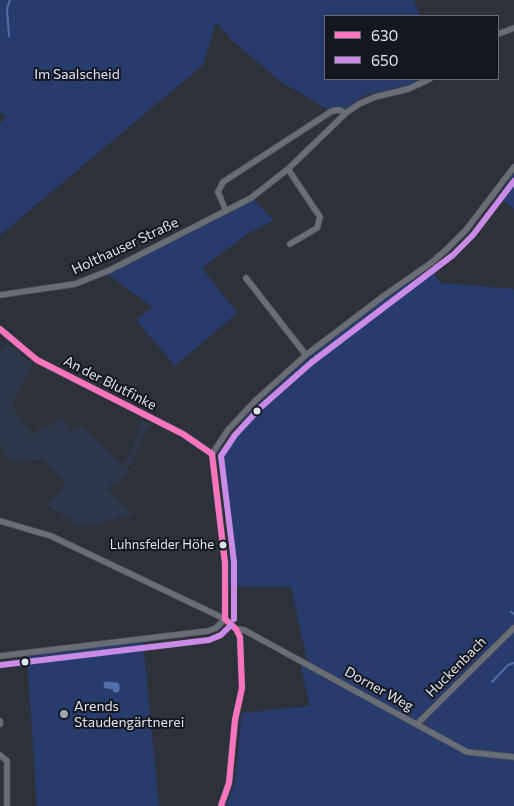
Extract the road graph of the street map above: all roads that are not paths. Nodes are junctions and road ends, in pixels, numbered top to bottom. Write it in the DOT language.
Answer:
graph roads {
  1 [pos="514,28"];
  2 [pos="499,34"];
  3 [pos="428,80"];
  4 [pos="346,113"];
  5 [pos="514,167"];
  6 [pos="288,169"];
  7 [pos="226,211"];
  8 [pos="290,244"];
  9 [pos="246,278"];
  10 [pos="0,295"];
  11 [pos="0,329"];
  12 [pos="306,355"];
  13 [pos="212,454"];
  14 [pos="0,521"];
  15 [pos="225,619"];
  16 [pos="514,628"];
  17 [pos="236,629"];
  18 [pos="0,656"];
  19 [pos="416,724"];
  20 [pos="0,755"];
  21 [pos="514,757"];
  22 [pos="7,806"];
  23 [pos="221,806"];
  1 -- 2 [label="street"];
  3 -- 4 [label="street, Holthauser Straße"];
  4 -- 6 [label="street, Holthauser Straße"];
  4 -- 7 [label="street, Holthauser Straße"];
  5 -- 12 [label="street"];
  6 -- 7 [label="street, Holthauser Straße"];
  6 -- 8 [label="street"];
  7 -- 10 [label="street, Holthauser Straße"];
  9 -- 12 [label="street"];
  11 -- 13 [label="street, An der Blutfinke"];
  12 -- 13 [label="street"];
  13 -- 15 [label="street"];
  14 -- 15 [label="street"];
  15 -- 17 [label="street"];
  15 -- 18 [label="street"];
  16 -- 19 [label="street, Huckenbach"];
  17 -- 19 [label="street, Dorner Weg"];
  17 -- 23 [label="street"];
  19 -- 21 [label="street, Dorner Weg"];
  20 -- 22 [label="street"];
}
